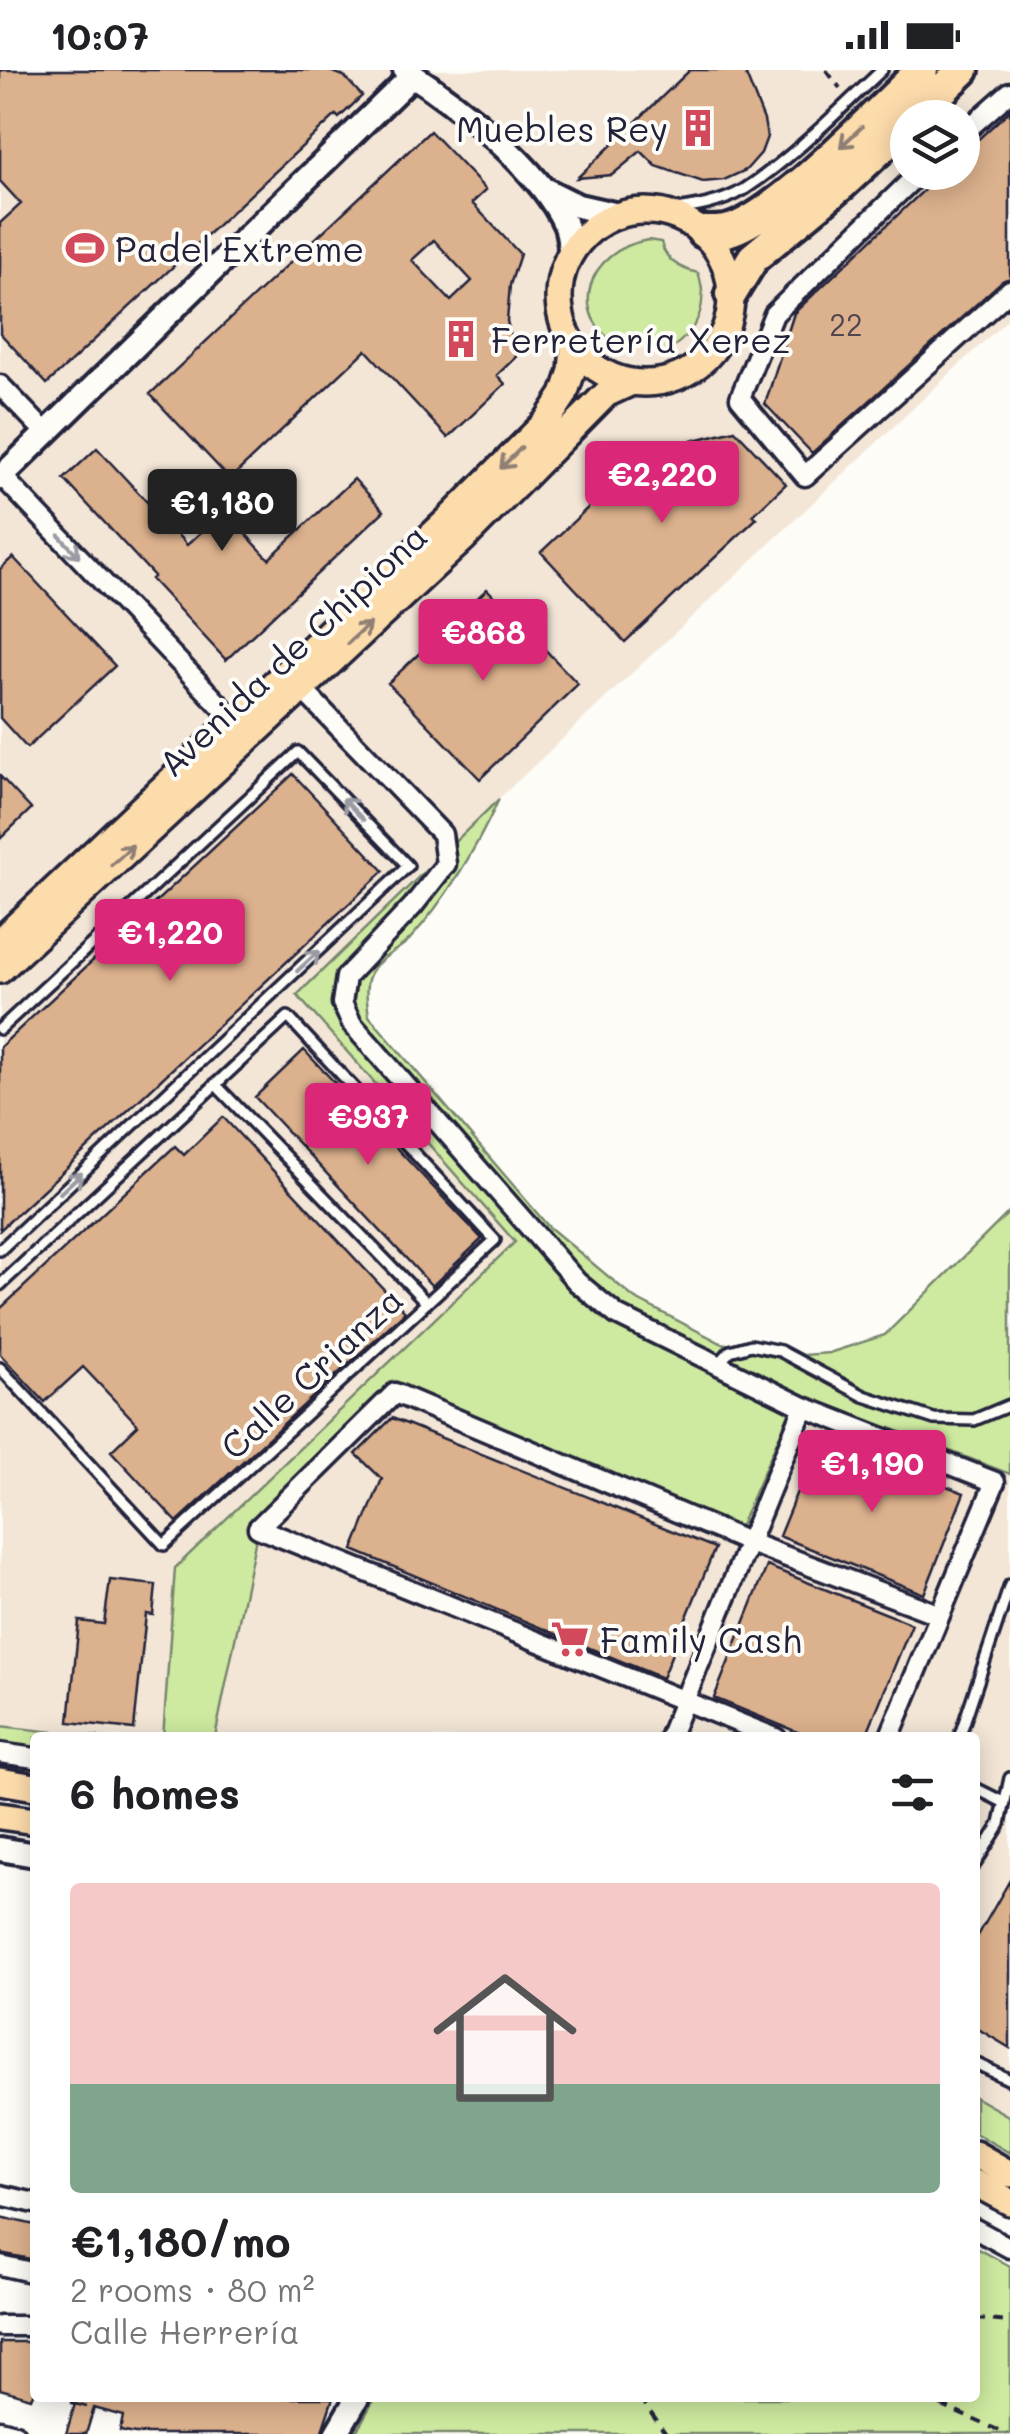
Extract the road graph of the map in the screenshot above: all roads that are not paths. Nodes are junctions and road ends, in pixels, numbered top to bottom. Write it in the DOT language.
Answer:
graph roads {
  1 [pos="882,70"];
  2 [pos="922,70"];
  3 [pos="963,70"];
  4 [pos="409,73"];
  5 [pos="1010,92"];
  6 [pos="932,100"];
  7 [pos="980,118"];
  8 [pos="890,140"];
  9 [pos="544,189"];
  10 [pos="901,190"];
  11 [pos="663,212"];
  12 [pos="618,215"];
  13 [pos="703,232"];
  14 [pos="571,254"];
  15 [pos="1010,290"];
  16 [pos="731,294"];
  17 [pos="574,347"];
  18 [pos="632,382"];
  19 [pos="0,384"];
  20 [pos="46,433"];
  21 [pos="1,477"];
  22 [pos="300,687"];
  23 [pos="235,721"];
  24 [pos="0,941"];
  25 [pos="0,970"];
  26 [pos="0,1029"];
  27 [pos="214,1084"];
  28 [pos="0,1250"];
  29 [pos="0,1285"];
  30 [pos="426,1303"];
  31 [pos="718,1365"];
  32 [pos="0,1368"];
  33 [pos="1010,1406"];
  34 [pos="804,1408"];
  35 [pos="750,1543"];
  36 [pos="1010,1585"];
  37 [pos="940,1615"];
  38 [pos="684,1702"];
  39 [pos="672,1732"];
  40 [pos="761,1732"];
  41 [pos="891,1732"];
  42 [pos="961,1732"];
  43 [pos="0,1752"];
  44 [pos="30,1757"];
  45 [pos="1010,1778"];
  46 [pos="0,1781"];
  47 [pos="30,1786"];
  48 [pos="980,1790"];
  49 [pos="1006,1803"];
  50 [pos="0,1816"];
  51 [pos="30,1820"];
  52 [pos="1005,1826"];
  53 [pos="0,1849"];
  54 [pos="30,1853"];
  55 [pos="980,1858"];
  56 [pos="980,2065"];
  57 [pos="1010,2080"];
  58 [pos="980,2157"];
  59 [pos="1010,2174"];
  60 [pos="980,2186"];
  61 [pos="0,2195"];
  62 [pos="30,2202"];
  63 [pos="1010,2202"];
  64 [pos="980,2232"];
  65 [pos="1010,2248"];
  66 [pos="0,2265"];
  67 [pos="30,2272"];
  68 [pos="0,2326"];
  69 [pos="30,2326"];
  70 [pos="355,2402"];
  71 [pos="0,2430"];
  72 [pos="15,2434"];
  73 [pos="336,2434"];
  1 -- 11 [label="lane"];
  2 -- 13 [label="highway, one-way"];
  3 -- 6 [label="highway"];
  4 -- 9 [label="street"];
  4 -- 20 [label="street"];
  5 -- 7 [label="street"];
  8 -- 16 [label="highway"];
  9 -- 12 [label="street"];
  9 -- 14 [label="street"];
  10 -- 15 [label="street"];
  11 -- 12 [label="main road"];
  11 -- 13 [label="main road"];
  12 -- 14 [label="main road"];
  13 -- 16 [label="main road"];
  14 -- 17 [label="main road"];
  16 -- 18 [label="main road"];
  17 -- 18 [label="main road"];
  17 -- 23 [label="main road, Avenida de Chipiona, one-way"];
  22 -- 18 [label="main road, Avenida de Chipiona, one-way"];
  19 -- 20 [label="street"];
  20 -- 21 [label="street"];
  21 -- 23 [label="street, one-way"];
  25 -- 22 [label="main road, Avenida de Chipiona, one-way"];
  22 -- 31 [label="street"];
  23 -- 24 [label="main road, Avenida de Chipiona"];
  28 -- 26 [label="lane, one-way"];
  27 -- 29 [label="lane"];
  27 -- 30 [label="lane"];
  27 -- 30 [label="lane, Calle Crianza"];
  30 -- 32 [label="lane, Calle Crianza"];
  31 -- 33 [label="lane"];
  31 -- 34 [label="street"];
  34 -- 35 [label="street"];
  34 -- 37 [label="street"];
  35 -- 37 [label="street"];
  35 -- 38 [label="street"];
  35 -- 38 [label="street"];
  36 -- 42 [label="lane"];
  37 -- 41 [label="street"];
  38 -- 39 [label="street"];
  38 -- 40 [label="street"];
  43 -- 44 [label="street"];
  45 -- 49 [label="lane"];
  46 -- 47 [label="main road"];
  48 -- 49 [label="lane"];
  49 -- 52 [label="lane"];
  50 -- 51 [label="main road"];
  52 -- 55 [label="lane"];
  53 -- 54 [label="street"];
  56 -- 57 [label="lane"];
  58 -- 59 [label="main road"];
  60 -- 63 [label="main road"];
  61 -- 62 [label="street"];
  64 -- 65 [label="street"];
  66 -- 67 [label="street"];
  68 -- 69 [label="street"];
  70 -- 73 [label="street"];
  71 -- 72 [label="street"];
}
